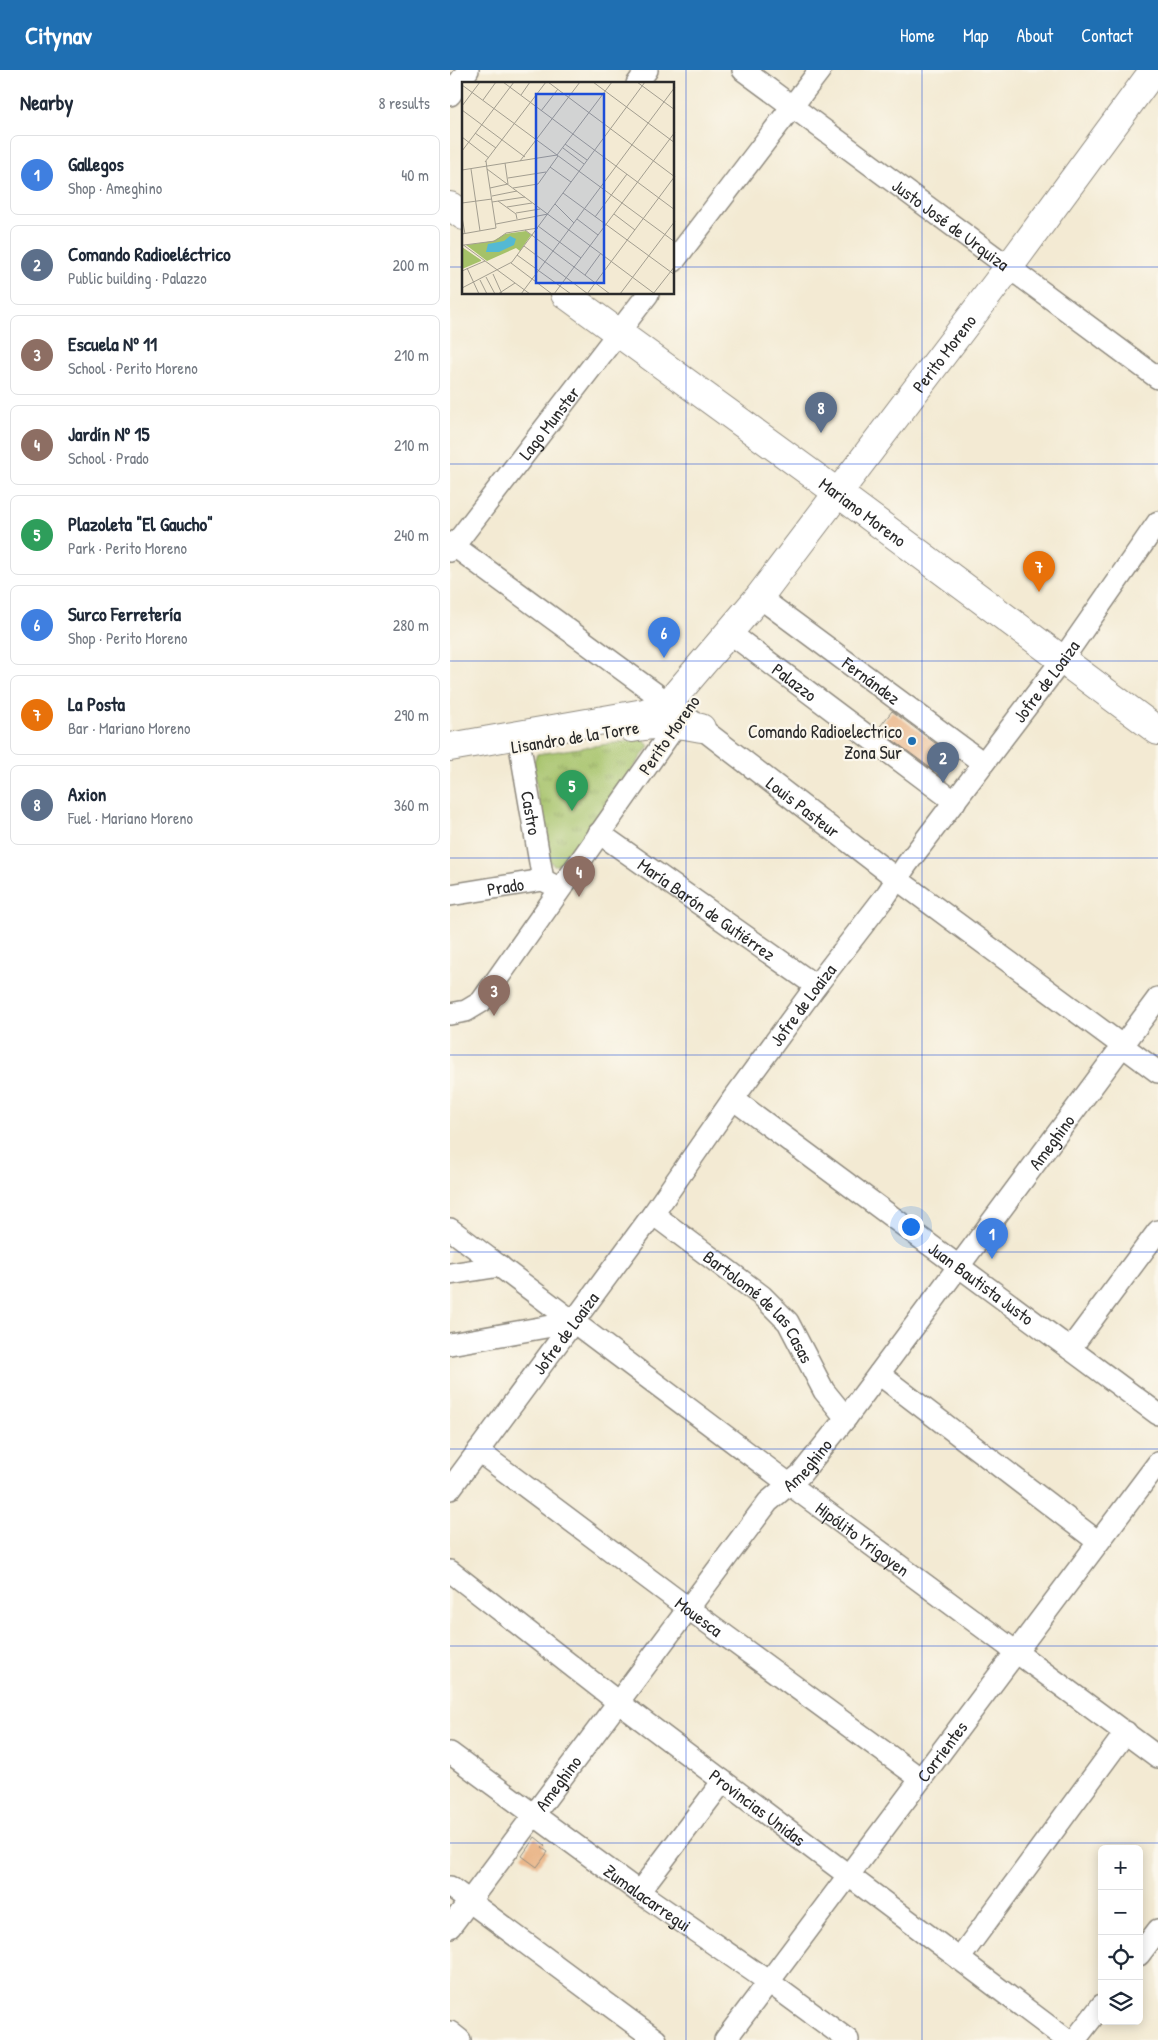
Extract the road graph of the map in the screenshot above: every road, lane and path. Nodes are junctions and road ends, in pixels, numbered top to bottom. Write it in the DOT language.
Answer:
graph roads {
  1 [pos="468,70"];
  2 [pos="647,70"];
  3 [pos="743,70"];
  4 [pos="820,70"];
  5 [pos="1154,70"];
  6 [pos="638,82"];
  7 [pos="450,95"];
  8 [pos="792,108"];
  9 [pos="450,206"];
  10 [pos="462,215"];
  11 [pos="675,260"];
  12 [pos="1009,268"];
  13 [pos="566,295"];
  14 [pos="647,295"];
  15 [pos="618,334"];
  16 [pos="1158,378"];
  17 [pos="838,493"];
  18 [pos="1158,522"];
  19 [pos="451,546"];
  20 [pos="759,597"];
  21 [pos="730,633"];
  22 [pos="1062,660"];
  23 [pos="682,717"];
  24 [pos="1158,731"];
  25 [pos="520,746"];
  26 [pos="450,747"];
  27 [pos="450,757"];
  28 [pos="983,763"];
  29 [pos="955,802"];
  30 [pos="599,834"];
  31 [pos="898,879"];
  32 [pos="552,884"];
  33 [pos="450,895"];
  34 [pos="816,986"];
  35 [pos="1158,998"];
  36 [pos="450,1014"];
  37 [pos="1122,1046"];
  38 [pos="1158,1072"];
  39 [pos="733,1099"];
  40 [pos="653,1214"];
  41 [pos="450,1229"];
  42 [pos="1158,1231"];
  43 [pos="500,1266"];
  44 [pos="958,1267"];
  45 [pos="450,1274"];
  46 [pos="574,1322"];
  47 [pos="450,1344"];
  48 [pos="1070,1349"];
  49 [pos="879,1374"];
  50 [pos="1158,1414"];
  51 [pos="846,1418"];
  52 [pos="466,1460"];
  53 [pos="1158,1463"];
  54 [pos="789,1484"];
  55 [pos="450,1489"];
  56 [pos="1097,1541"];
  57 [pos="450,1572"];
  58 [pos="689,1609"];
  59 [pos="1017,1651"];
  60 [pos="618,1702"];
  61 [pos="1126,1732"];
  62 [pos="450,1753"];
  63 [pos="1158,1757"];
  64 [pos="921,1779"];
  65 [pos="723,1781"];
  66 [pos="534,1817"];
  67 [pos="848,1876"];
  68 [pos="450,1887"];
  69 [pos="638,1892"];
  70 [pos="469,1902"];
  71 [pos="450,1927"];
  72 [pos="1158,1930"];
  73 [pos="1143,1950"];
  74 [pos="959,1959"];
  75 [pos="769,1982"];
  76 [pos="1098,2010"];
  77 [pos="450,2032"];
  78 [pos="460,2040"];
  79 [pos="656,2040"];
  80 [pos="725,2040"];
  81 [pos="848,2040"];
  82 [pos="1067,2040"];
  83 [pos="1076,2040"];
  1 -- 7 [label="street"];
  2 -- 6 [label="street"];
  3 -- 8 [label="street, Justo José de Urquiza"];
  4 -- 8 [label="street"];
  5 -- 12 [label="main road, Perito Moreno"];
  8 -- 11 [label="street"];
  8 -- 12 [label="street, Justo José de Urquiza"];
  9 -- 10 [label="main road"];
  12 -- 16 [label="street, Justo José de Urquiza"];
  12 -- 17 [label="main road, Perito Moreno"];
  13 -- 15 [label="main road, Mariano Moreno"];
  14 -- 15 [label="street, Lago Munster"];
  15 -- 17 [label="main road, Mariano Moreno"];
  15 -- 19 [label="street, Lago Munster"];
  17 -- 20 [label="main road, Perito Moreno"];
  17 -- 22 [label="main road, Mariano Moreno"];
  18 -- 22 [label="street, Jofre de Loaiza"];
  19 -- 23 [label="street, Louis Pasteur"];
  20 -- 21 [label="main road, Perito Moreno"];
  20 -- 28 [label="street, Fernández"];
  21 -- 23 [label="main road, Perito Moreno"];
  21 -- 29 [label="street, Palazzo"];
  22 -- 24 [label="main road, Mariano Moreno"];
  22 -- 28 [label="street, Jofre de Loaiza"];
  23 -- 25 [label="main road, Lisandro de la Torre"];
  23 -- 26 [label="main road, Lisandro de la Torre"];
  23 -- 30 [label="street, Perito Moreno"];
  23 -- 31 [label="street, Louis Pasteur"];
  25 -- 27 [label="main road, Lisandro de la Torre"];
  25 -- 32 [label="street, Castro"];
  28 -- 29 [label="street, Jofre de Loaiza"];
  29 -- 31 [label="street, Jofre de Loaiza"];
  30 -- 32 [label="street, Perito Moreno"];
  30 -- 34 [label="street, María Barón de Gutiérrez"];
  31 -- 34 [label="street, Jofre de Loaiza"];
  31 -- 37 [label="street, Louis Pasteur"];
  32 -- 33 [label="street, Prado"];
  32 -- 36 [label="street, Perito Moreno"];
  34 -- 39 [label="street, Jofre de Loaiza"];
  35 -- 37 [label="street, Ameghino"];
  37 -- 38 [label="street, Louis Pasteur"];
  37 -- 44 [label="street, Ameghino"];
  39 -- 40 [label="street, Jofre de Loaiza"];
  39 -- 44 [label="street, Juan Bautista Justo"];
  40 -- 46 [label="street, Jofre de Loaiza"];
  40 -- 51 [label="street, Bartolomé de las Casas"];
  41 -- 43 [label="street, Hipólito Yrigoyen"];
  42 -- 48 [label="street"];
  43 -- 45 [label="street"];
  43 -- 46 [label="street, Hipólito Yrigoyen"];
  44 -- 48 [label="street, Juan Bautista Justo"];
  44 -- 49 [label="street, Ameghino"];
  46 -- 47 [label="street"];
  46 -- 52 [label="street, Jofre de Loaiza"];
  46 -- 54 [label="street, Hipólito Yrigoyen"];
  48 -- 50 [label="street, Juan Bautista Justo"];
  49 -- 51 [label="street, Ameghino"];
  49 -- 56 [label="street"];
  51 -- 54 [label="street, Ameghino"];
  52 -- 55 [label="street, Jofre de Loaiza"];
  52 -- 58 [label="street, Mouesca"];
  53 -- 56 [label="street, Corrientes"];
  54 -- 58 [label="street, Ameghino"];
  54 -- 59 [label="street, Hipólito Yrigoyen"];
  56 -- 59 [label="street, Corrientes"];
  57 -- 60 [label="street, Provincias Unidas"];
  58 -- 60 [label="street, Ameghino"];
  58 -- 64 [label="street, Mouesca"];
  59 -- 61 [label="street, Hipólito Yrigoyen"];
  59 -- 64 [label="street, Corrientes"];
  60 -- 65 [label="street, Provincias Unidas"];
  60 -- 66 [label="street, Ameghino"];
  61 -- 63 [label="street, Hipólito Yrigoyen"];
  61 -- 74 [label="street"];
  62 -- 66 [label="street, Zumalacarregui"];
  64 -- 67 [label="street, Corrientes"];
  65 -- 67 [label="street, Provincias Unidas"];
  65 -- 69 [label="street"];
  66 -- 69 [label="street, Zumalacarregui"];
  66 -- 70 [label="street, Ameghino"];
  67 -- 74 [label="street, Provincias Unidas"];
  67 -- 75 [label="street, Corrientes"];
  68 -- 70 [label="street"];
  69 -- 75 [label="street, Zumalacarregui"];
  70 -- 71 [label="street, Ameghino"];
  70 -- 79 [label="street"];
  72 -- 73 [label="street"];
  74 -- 82 [label="street, Provincias Unidas"];
  75 -- 80 [label="street, Corrientes"];
  75 -- 81 [label="street, Zumalacarregui"];
  76 -- 83 [label="street"];
  77 -- 78 [label="street"];
}
